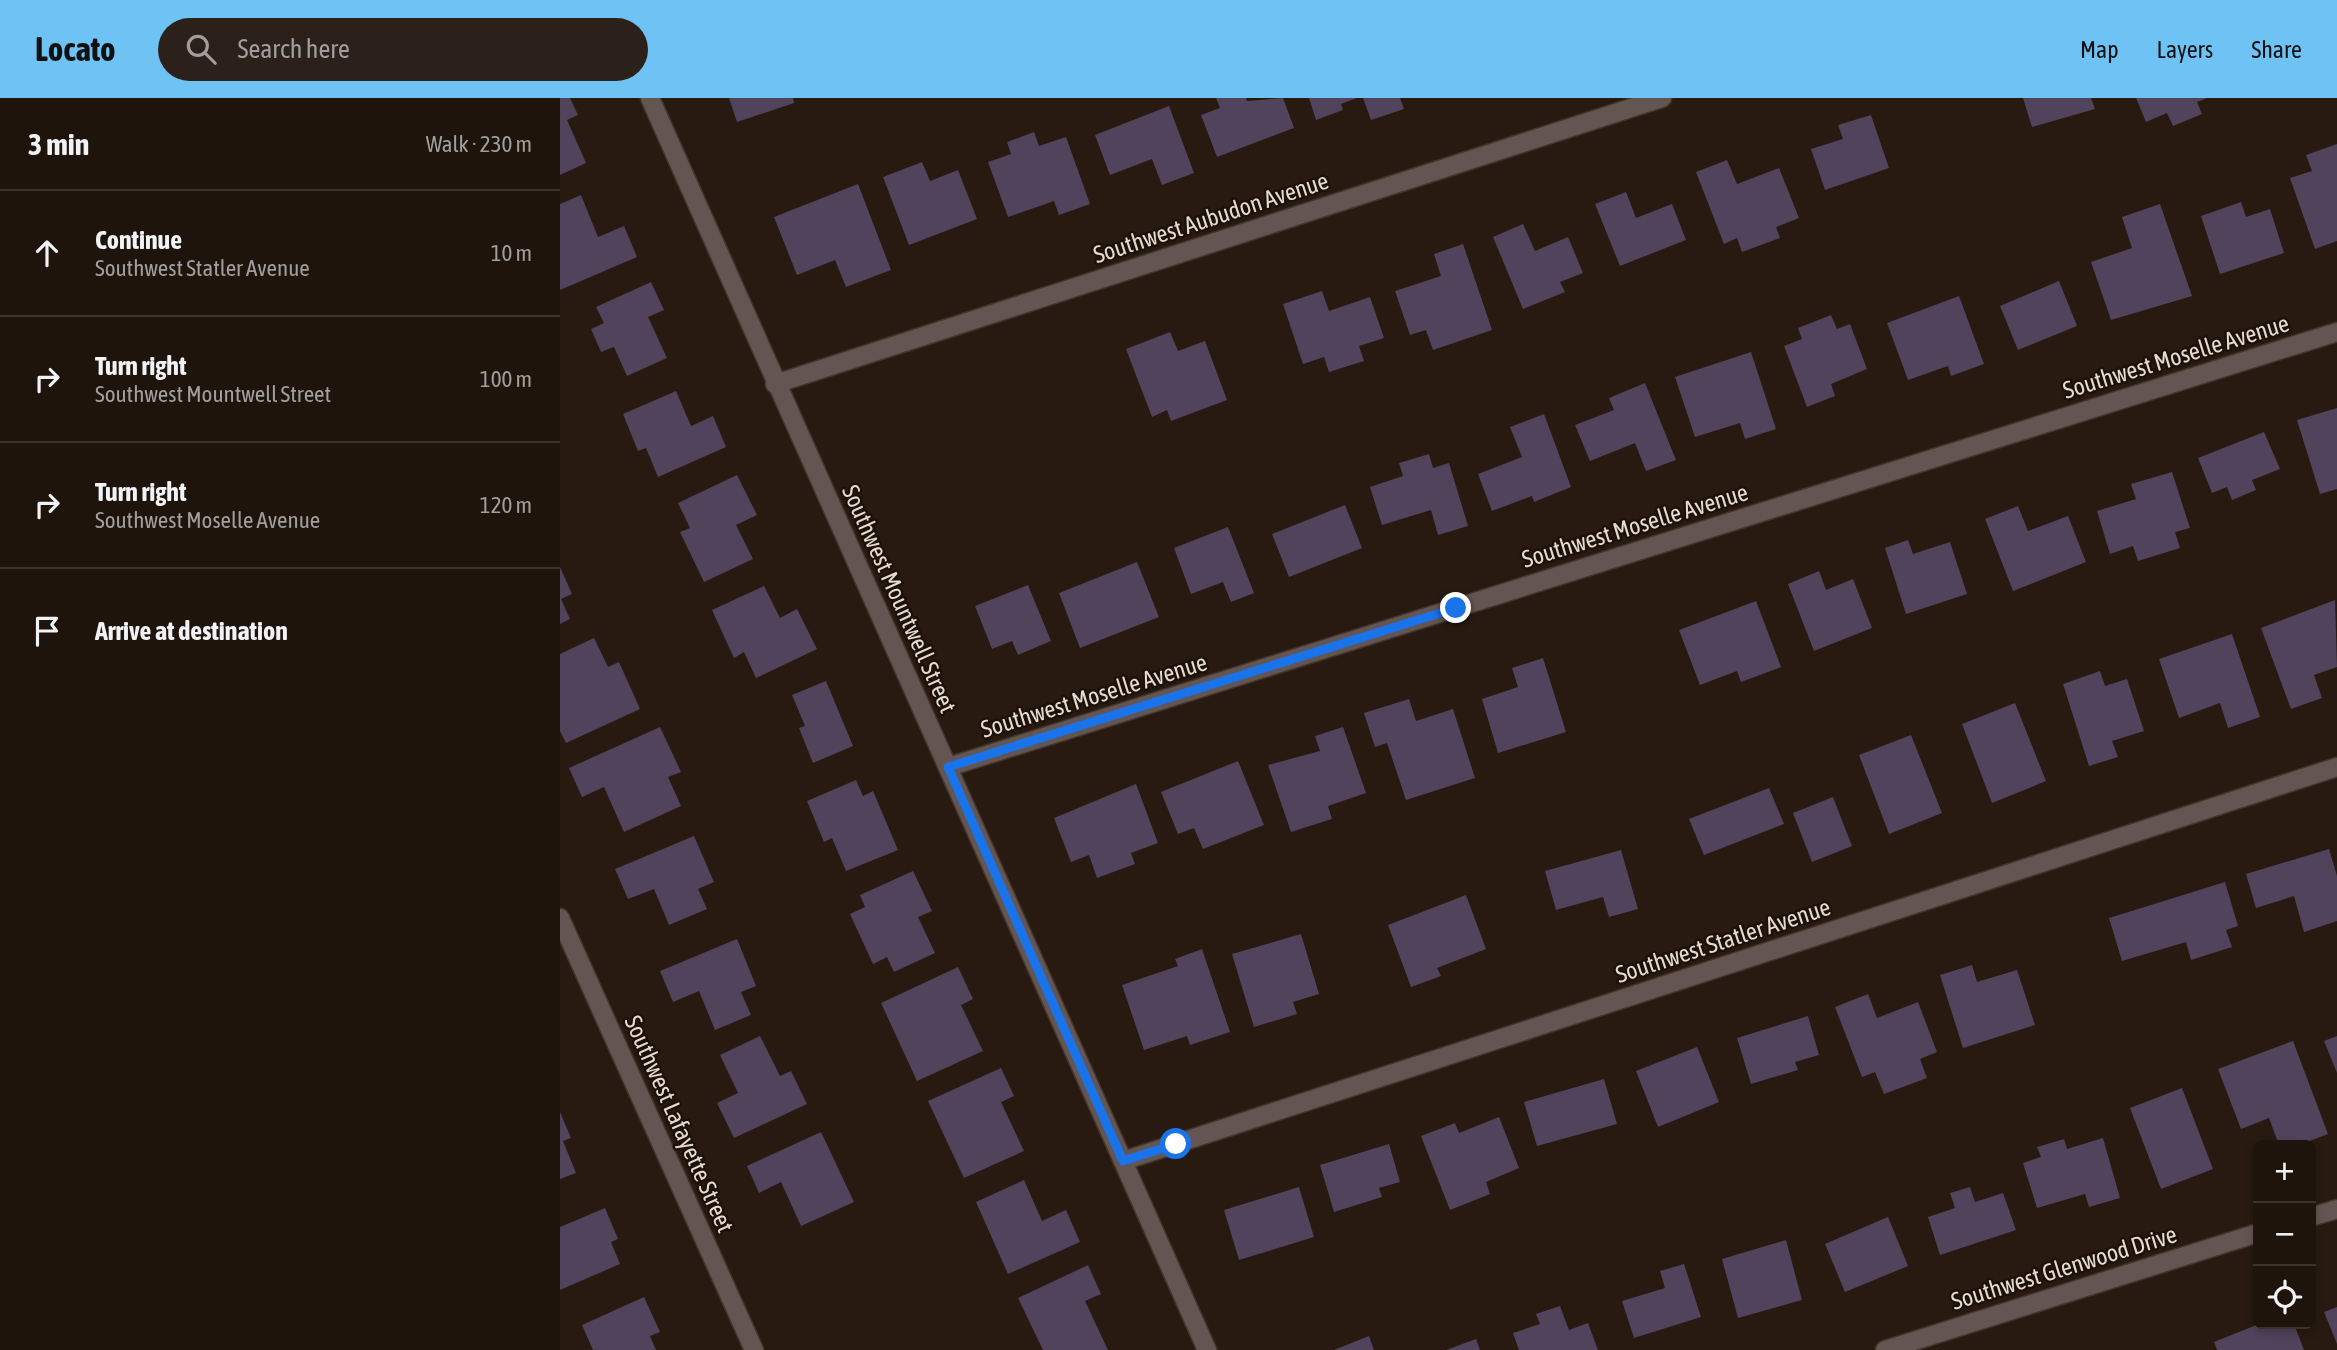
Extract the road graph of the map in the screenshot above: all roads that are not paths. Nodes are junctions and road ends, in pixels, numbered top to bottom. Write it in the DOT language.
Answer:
graph roads {
  1 [pos="650,98"];
  2 [pos="1662,98"];
  3 [pos="2337,332"];
  4 [pos="775,384"];
  5 [pos="948,767"];
  6 [pos="2337,767"];
  7 [pos="560,918"];
  8 [pos="1123,1161"];
  9 [pos="2337,1209"];
  10 [pos="2316,1215"];
  11 [pos="2253,1235"];
  12 [pos="754,1350"];
  13 [pos="1207,1350"];
  14 [pos="1885,1350"];
  1 -- 4 [label="street, Southwest Mountwell Street"];
  2 -- 4 [label="street, Southwest Aubudon Avenue"];
  3 -- 5 [label="street, Southwest Moselle Avenue"];
  4 -- 5 [label="street, Southwest Mountwell Street"];
  5 -- 8 [label="street, Southwest Mountwell Street"];
  6 -- 8 [label="street, Southwest Statler Avenue"];
  7 -- 12 [label="street, Southwest Lafayette Street"];
  8 -- 13 [label="street, Southwest Mountwell Street"];
  9 -- 10 [label="street"];
  11 -- 14 [label="street, Southwest Glenwood Drive"];
}
